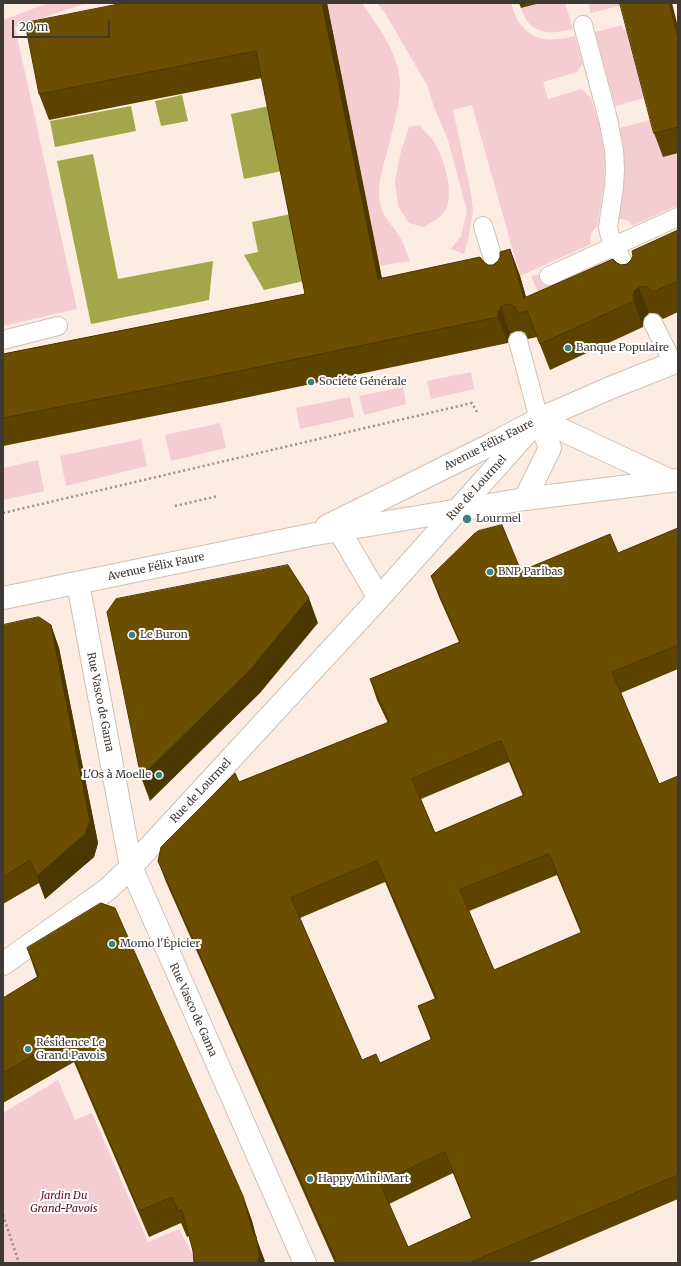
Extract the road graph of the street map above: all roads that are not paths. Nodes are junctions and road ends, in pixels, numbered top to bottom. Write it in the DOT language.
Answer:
graph roads {
  1 [pos="583,25"];
  2 [pos="678,218"];
  3 [pos="483,226"];
  4 [pos="615,246"];
  5 [pos="549,276"];
  6 [pos="500,281"];
  7 [pos="632,281"];
  8 [pos="653,323"];
  9 [pos="58,326"];
  10 [pos="3,340"];
  11 [pos="518,341"];
  12 [pos="676,362"];
  13 [pos="539,419"];
  14 [pos="674,481"];
  15 [pos="525,499"];
  16 [pos="457,511"];
  17 [pos="339,530"];
  18 [pos="310,535"];
  19 [pos="78,583"];
  20 [pos="3,598"];
  21 [pos="379,598"];
  22 [pos="131,867"];
  23 [pos="3,964"];
  24 [pos="305,1263"];
  1 -- 4 [label="lane"];
  2 -- 4 [label="lane"];
  3 -- 6 [label="lane"];
  4 -- 5 [label="lane"];
  4 -- 7 [label="lane"];
  8 -- 12 [label="lane"];
  9 -- 10 [label="lane"];
  11 -- 13 [label="lane"];
  12 -- 13 [label="street, Rue de Lourmel"];
  13 -- 14 [label="street, Avenue Félix Faure"];
  13 -- 15 [label="street"];
  13 -- 16 [label="street, Rue de Lourmel"];
  13 -- 18 [label="street, Avenue Félix Faure"];
  14 -- 15 [label="street, Avenue Félix Faure"];
  15 -- 16 [label="street, Avenue Félix Faure"];
  16 -- 17 [label="street, Avenue Félix Faure"];
  16 -- 21 [label="street, Rue de Lourmel"];
  17 -- 18 [label="street, Avenue Félix Faure"];
  17 -- 21 [label="street"];
  18 -- 19 [label="street, Avenue Félix Faure"];
  19 -- 20 [label="street, Avenue Félix Faure"];
  19 -- 22 [label="street, Rue Vasco de Gama"];
  21 -- 22 [label="street, Rue de Lourmel"];
  22 -- 23 [label="street, Rue de Lourmel"];
  22 -- 24 [label="street, Rue Vasco de Gama"];
}
